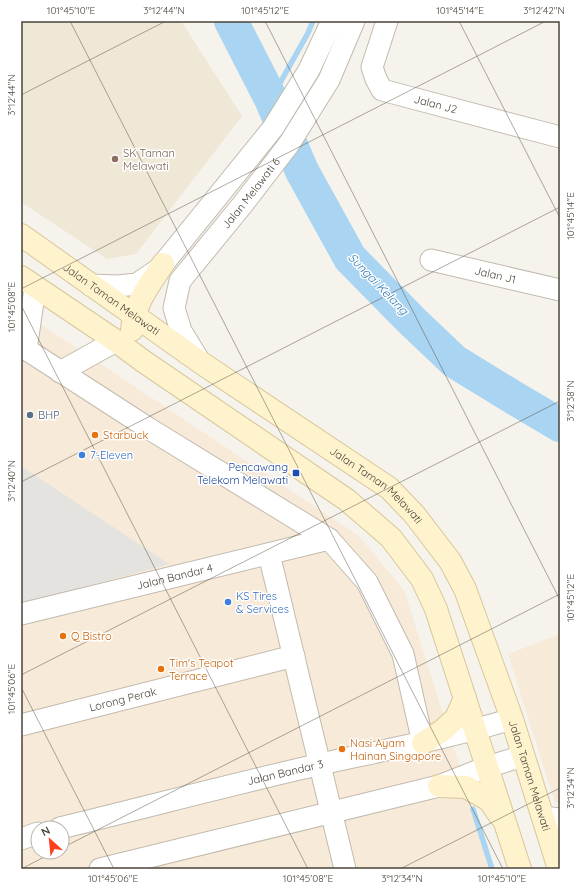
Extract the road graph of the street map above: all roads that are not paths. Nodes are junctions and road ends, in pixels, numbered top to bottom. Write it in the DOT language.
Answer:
graph roads {
  1 [pos="332,21"];
  2 [pos="354,21"];
  3 [pos="388,21"];
  4 [pos="560,137"];
  5 [pos="21,235"];
  6 [pos="431,260"];
  7 [pos="163,264"];
  8 [pos="28,283"];
  9 [pos="90,285"];
  10 [pos="560,290"];
  11 [pos="134,315"];
  12 [pos="116,341"];
  13 [pos="24,348"];
  14 [pos="143,361"];
  15 [pos="200,362"];
  16 [pos="60,372"];
  17 [pos="329,539"];
  18 [pos="269,554"];
  19 [pos="21,614"];
  20 [pos="294,656"];
  21 [pos="465,698"];
  22 [pos="512,719"];
  23 [pos="21,725"];
  24 [pos="475,730"];
  25 [pos="423,743"];
  26 [pos="524,756"];
  27 [pos="320,764"];
  28 [pos="487,767"];
  29 [pos="440,786"];
  30 [pos="332,812"];
  31 [pos="551,818"];
  32 [pos="504,822"];
  33 [pos="70,826"];
  34 [pos="100,869"];
  35 [pos="346,869"];
  36 [pos="520,869"];
  37 [pos="559,869"];
  1 -- 7 [label="street, Jalan Melawati 6"];
  2 -- 15 [label="street, Jalan Melawati 6"];
  3 -- 4 [label="street, Jalan J2"];
  5 -- 9 [label="main road, Jalan Taman Melawati"];
  6 -- 10 [label="street, Jalan J1"];
  7 -- 9 [label="street, Jalan Melawati 6"];
  7 -- 11 [label="main road"];
  8 -- 12 [label="main road"];
  8 -- 13 [label="street"];
  9 -- 11 [label="main road, Jalan Taman Melawati"];
  11 -- 14 [label="main road"];
  11 -- 15 [label="main road, Jalan Taman Melawati"];
  12 -- 14 [label="main road"];
  12 -- 16 [label="street"];
  13 -- 16 [label="street"];
  14 -- 21 [label="main road"];
  15 -- 22 [label="main road, Jalan Taman Melawati"];
  16 -- 17 [label="street"];
  17 -- 18 [label="street, Jalan Bandar 4"];
  17 -- 25 [label="street"];
  18 -- 19 [label="street, Jalan Bandar 4"];
  18 -- 20 [label="street"];
  20 -- 23 [label="street, Lorong Perak"];
  20 -- 27 [label="street"];
  21 -- 24 [label="main road"];
  21 -- 25 [label="main road"];
  22 -- 24 [label="street, Jalan Bandar 3"];
  22 -- 26 [label="main road, Jalan Taman Melawati"];
  24 -- 25 [label="street, Jalan Bandar 3"];
  24 -- 28 [label="main road"];
  25 -- 27 [label="street, Jalan Bandar 3"];
  26 -- 28 [label="street"];
  26 -- 31 [label="main road, Jalan Taman Melawati"];
  27 -- 30 [label="street"];
  27 -- 33 [label="street, Jalan Bandar 3"];
  28 -- 29 [label="street"];
  28 -- 32 [label="main road"];
  29 -- 30 [label="street"];
  29 -- 32 [label="main road"];
  30 -- 34 [label="street"];
  30 -- 35 [label="street"];
  31 -- 37 [label="main road, Jalan Taman Melawati"];
  32 -- 36 [label="main road"];
}
